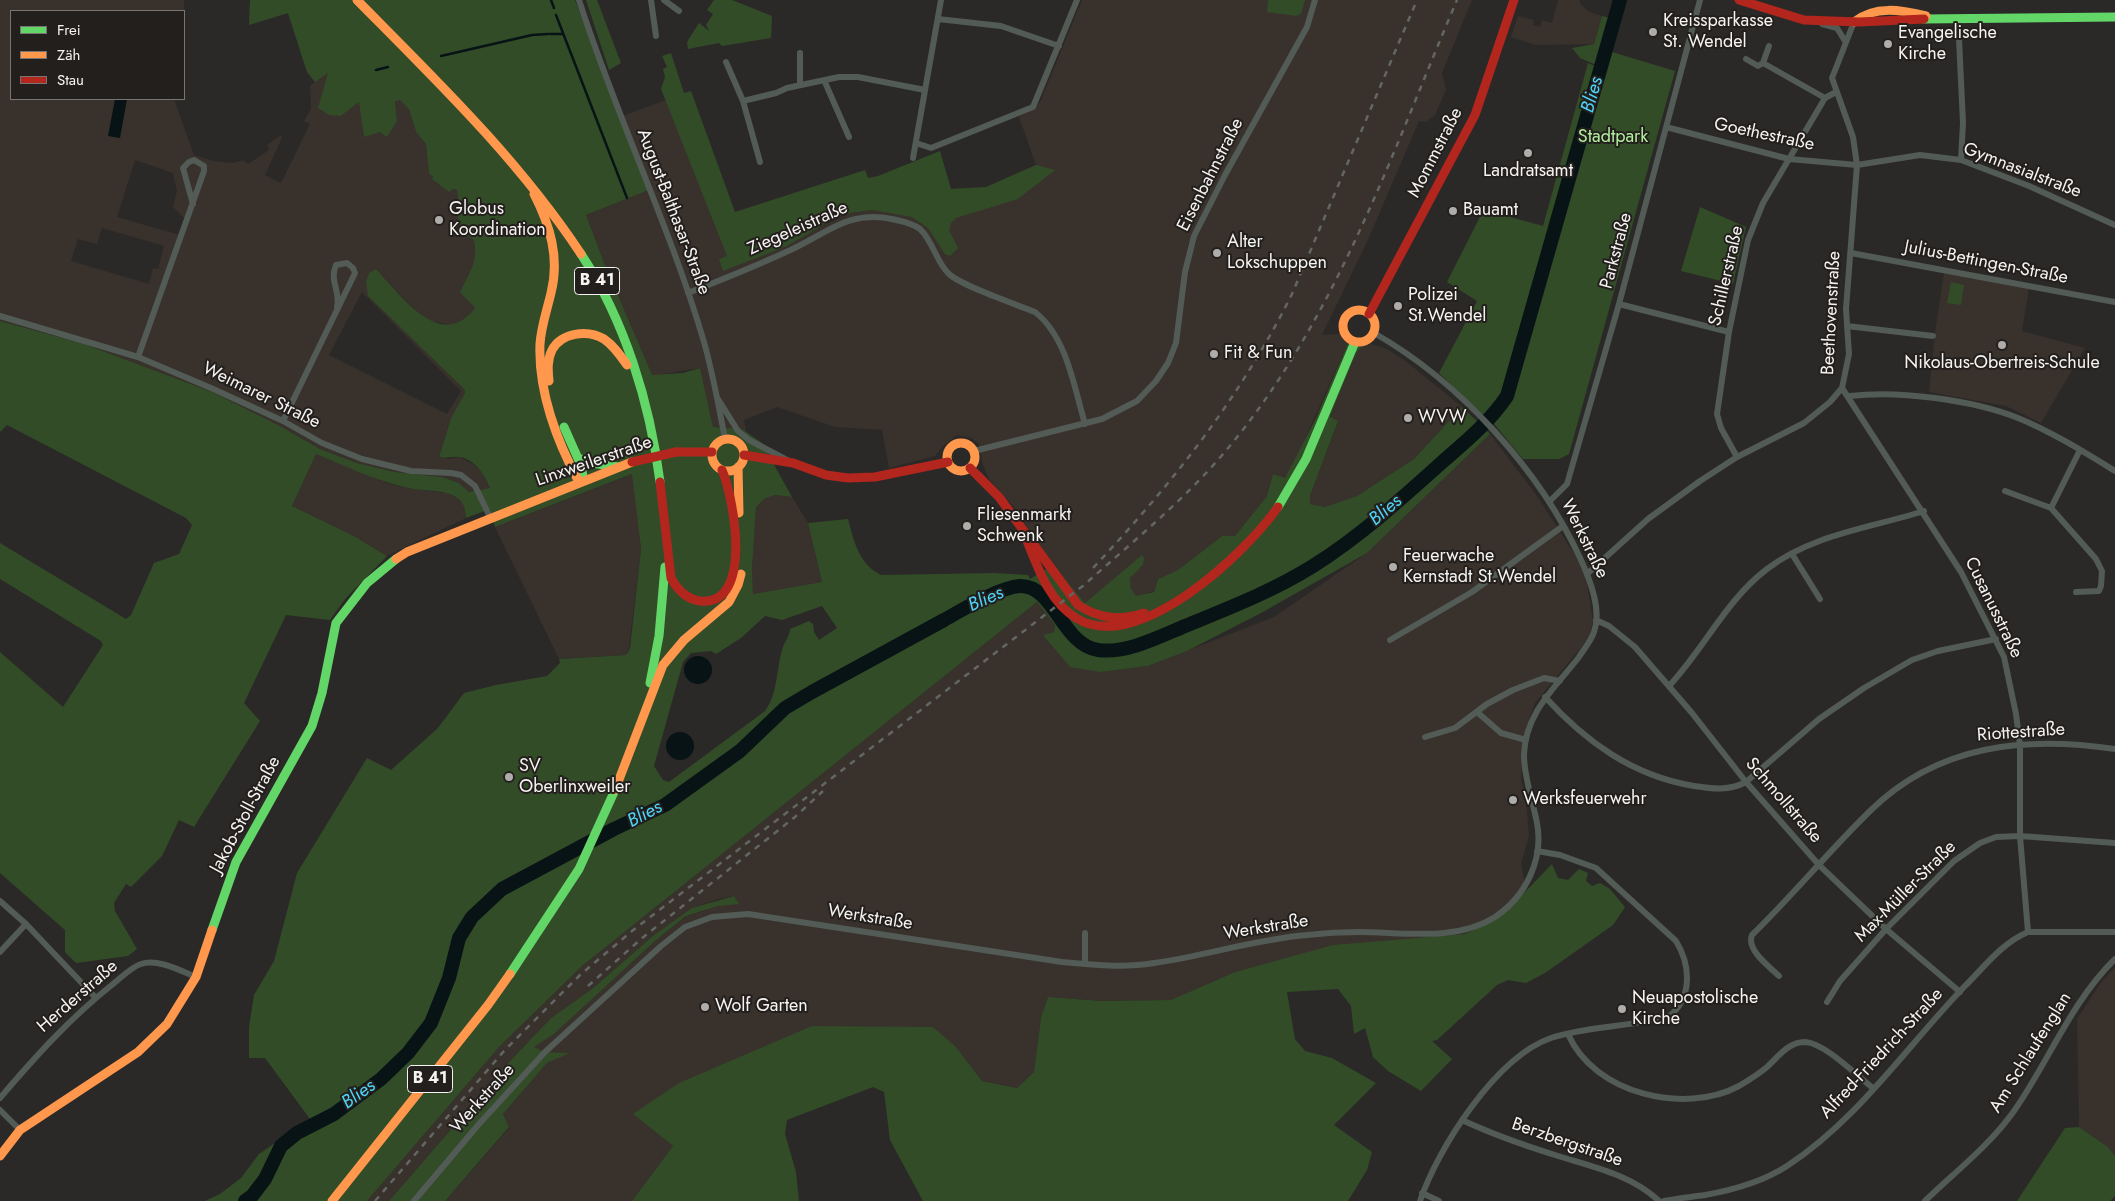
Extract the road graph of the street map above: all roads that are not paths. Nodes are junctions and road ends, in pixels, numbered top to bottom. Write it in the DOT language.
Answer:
graph roads {
  1 [pos="357,0"];
  2 [pos="579,0"];
  3 [pos="651,0"];
  4 [pos="664,0"];
  5 [pos="941,0"];
  6 [pos="1077,0"];
  7 [pos="1315,0"];
  8 [pos="1514,0"];
  9 [pos="1519,0"];
  10 [pos="1700,0"];
  11 [pos="1739,0"];
  12 [pos="679,10"];
  13 [pos="2115,17"];
  14 [pos="1958,18"];
  15 [pos="938,19"];
  16 [pos="1804,20"];
  17 [pos="1854,22"];
  18 [pos="1505,25"];
  19 [pos="656,36"];
  20 [pos="1845,41"];
  21 [pos="1059,46"];
  22 [pos="1769,46"];
  23 [pos="800,53"];
  24 [pos="1746,60"];
  25 [pos="726,62"];
  26 [pos="1762,63"];
  27 [pos="824,80"];
  28 [pos="800,85"];
  29 [pos="925,90"];
  30 [pos="1836,92"];
  31 [pos="1825,98"];
  32 [pos="743,101"];
  33 [pos="1666,127"];
  34 [pos="849,137"];
  35 [pos="916,143"];
  36 [pos="913,158"];
  37 [pos="1789,159"];
  38 [pos="1961,160"];
  39 [pos="512,161"];
  40 [pos="760,162"];
  41 [pos="1857,165"];
  42 [pos="193,204"];
  43 [pos="2115,225"];
  44 [pos="1851,253"];
  45 [pos="688,293"];
  46 [pos="2115,302"];
  47 [pos="1619,304"];
  48 [pos="337,307"];
  49 [pos="1369,314"];
  50 [pos="0,316"];
  51 [pos="1847,326"];
  52 [pos="1729,332"];
  53 [pos="1374,333"];
  54 [pos="1933,336"];
  55 [pos="1355,342"];
  56 [pos="138,357"];
  57 [pos="1842,388"];
  58 [pos="1850,396"];
  59 [pos="717,398"];
  60 [pos="648,418"];
  61 [pos="283,421"];
  62 [pos="1085,424"];
  63 [pos="725,439"];
  64 [pos="2080,450"];
  65 [pos="974,451"];
  66 [pos="712,452"];
  67 [pos="744,455"];
  68 [pos="1737,457"];
  69 [pos="578,458"];
  70 [pos="948,462"];
  71 [pos="792,463"];
  72 [pos="618,467"];
  73 [pos="738,467"];
  74 [pos="970,468"];
  75 [pos="722,470"];
  76 [pos="2115,471"];
  77 [pos="582,481"];
  78 [pos="2005,491"];
  79 [pos="663,496"];
  80 [pos="1549,502"];
  81 [pos="2052,508"];
  82 [pos="1924,511"];
  83 [pos="490,517"];
  84 [pos="1563,526"];
  85 [pos="1025,536"];
  86 [pos="1792,554"];
  87 [pos="1587,574"];
  88 [pos="2076,592"];
  89 [pos="1184,596"];
  90 [pos="1820,599"];
  91 [pos="1596,620"];
  92 [pos="1996,639"];
  93 [pos="1390,640"];
  94 [pos="1560,681"];
  95 [pos="1669,686"];
  96 [pos="1545,697"];
  97 [pos="1477,712"];
  98 [pos="639,728"];
  99 [pos="1425,737"];
  100 [pos="1526,740"];
  101 [pos="2020,745"];
  102 [pos="2115,749"];
  103 [pos="1746,782"];
  104 [pos="2020,836"];
  105 [pos="2115,843"];
  106 [pos="1536,851"];
  107 [pos="1820,865"];
  108 [pos="0,902"];
  109 [pos="26,924"];
  110 [pos="1886,929"];
  111 [pos="2028,932"];
  112 [pos="2115,932"];
  113 [pos="1085,933"];
  114 [pos="0,952"];
  115 [pos="2115,959"];
  116 [pos="1085,964"];
  117 [pos="1779,976"];
  118 [pos="196,977"];
  119 [pos="1960,992"];
  120 [pos="96,998"];
  121 [pos="1827,1002"];
  122 [pos="1568,1034"];
  123 [pos="1873,1088"];
  124 [pos="0,1098"];
  125 [pos="0,1110"];
  126 [pos="1462,1120"];
  127 [pos="20,1130"];
  128 [pos="0,1156"];
  129 [pos="1422,1193"];
  130 [pos="332,1201"];
  131 [pos="414,1201"];
  132 [pos="1420,1201"];
  133 [pos="1439,1201"];
  134 [pos="1659,1201"];
  135 [pos="1664,1201"];
  136 [pos="1925,1201"];
  1 -- 39 [label="main road, B 41"];
  2 -- 45 [label="street, August-Balthasar-Straße"];
  3 -- 19 [label="street"];
  4 -- 12 [label="street"];
  5 -- 15 [label="street"];
  6 -- 21 [label="street"];
  7 -- 62 [label="street, Eisenbahnstraße"];
  8 -- 18 [label="main road, Mommstraße"];
  9 -- 18 [label="main road"];
  10 -- 33 [label="street, Parkstraße"];
  11 -- 16 [label="main road"];
  13 -- 14 [label="main road"];
  14 -- 17 [label="main road"];
  14 -- 38 [label="street"];
  15 -- 21 [label="street"];
  15 -- 29 [label="street"];
  16 -- 17 [label="main road"];
  16 -- 20 [label="street"];
  17 -- 20 [label="street, Beethovenstraße"];
  18 -- 49 [label="main road, Mommstraße"];
  20 -- 30 [label="street, Beethovenstraße"];
  21 -- 35 [label="street"];
  22 -- 26 [label="street"];
  23 -- 28 [label="street"];
  24 -- 26 [label="street"];
  25 -- 32 [label="street"];
  26 -- 31 [label="street"];
  27 -- 28 [label="street"];
  27 -- 29 [label="street"];
  27 -- 34 [label="street"];
  28 -- 32 [label="street"];
  29 -- 35 [label="street"];
  30 -- 31 [label="street"];
  30 -- 41 [label="street, Beethovenstraße"];
  31 -- 37 [label="street, Schillerstraße"];
  32 -- 40 [label="street"];
  33 -- 37 [label="street, Goethestraße"];
  33 -- 47 [label="street, Parkstraße"];
  35 -- 36 [label="street"];
  37 -- 41 [label="street, Goethestraße"];
  37 -- 52 [label="street, Schillerstraße"];
  38 -- 41 [label="street, Gymnasialstraße"];
  38 -- 43 [label="street, Gymnasialstraße"];
  39 -- 60 [label="main road, B 41"];
  39 -- 77 [label="main road"];
  41 -- 44 [label="street, Beethovenstraße"];
  42 -- 42 [label="street"];
  42 -- 56 [label="street"];
  44 -- 46 [label="street, Julius-Bettingen-Straße"];
  44 -- 51 [label="street, Beethovenstraße"];
  45 -- 59 [label="street, August-Balthasar-Straße"];
  45 -- 62 [label="street, Ziegeleistraße"];
  47 -- 52 [label="street"];
  47 -- 80 [label="street, Parkstraße"];
  48 -- 48 [label="street"];
  48 -- 61 [label="street"];
  49 -- 53 [label="main road"];
  49 -- 55 [label="main road"];
  50 -- 56 [label="street, Weimarer Straße"];
  51 -- 54 [label="street"];
  51 -- 57 [label="street, Beethovenstraße"];
  52 -- 68 [label="street, Schillerstraße"];
  53 -- 55 [label="main road"];
  53 -- 80 [label="street, Werkstraße"];
  55 -- 89 [label="main road"];
  56 -- 61 [label="street, Weimarer Straße"];
  57 -- 58 [label="street, Cusanusstraße"];
  57 -- 68 [label="street, Beethovenstraße"];
  58 -- 64 [label="street"];
  58 -- 82 [label="street, Cusanusstraße"];
  59 -- 63 [label="street, August-Balthasar-Straße"];
  59 -- 71 [label="street"];
  60 -- 69 [label="main road"];
  60 -- 79 [label="main road, B 41"];
  61 -- 83 [label="street, Weimarer Straße"];
  62 -- 65 [label="street, Eisenbahnstraße"];
  63 -- 66 [label="main road"];
  63 -- 67 [label="main road"];
  64 -- 76 [label="street"];
  64 -- 81 [label="street"];
  65 -- 70 [label="main road"];
  65 -- 74 [label="main road"];
  66 -- 72 [label="main road, Linxweilerstraße, bridge"];
  66 -- 75 [label="main road"];
  67 -- 71 [label="main road"];
  67 -- 73 [label="main road"];
  68 -- 87 [label="street, Beethovenstraße"];
  69 -- 72 [label="main road"];
  69 -- 77 [label="main road"];
  70 -- 71 [label="main road"];
  70 -- 74 [label="main road"];
  72 -- 77 [label="main road, Linxweilerstraße"];
  73 -- 75 [label="main road"];
  73 -- 98 [label="main road"];
  74 -- 85 [label="main road"];
  75 -- 79 [label="main road"];
  77 -- 83 [label="main road, Linxweilerstraße"];
  78 -- 81 [label="street"];
  79 -- 98 [label="main road, B 41"];
  80 -- 84 [label="street, Werkstraße"];
  81 -- 88 [label="street"];
  82 -- 86 [label="street"];
  82 -- 92 [label="street, Cusanusstraße"];
  83 -- 118 [label="main road, Jakob-Stoll-Straße"];
  84 -- 87 [label="street, Werkstraße"];
  84 -- 93 [label="street"];
  85 -- 89 [label="main road"];
  85 -- 89 [label="main road"];
  86 -- 90 [label="street"];
  86 -- 95 [label="street"];
  87 -- 91 [label="street, Werkstraße"];
  91 -- 94 [label="street, Werkstraße"];
  91 -- 95 [label="street, Schmollstraße"];
  92 -- 101 [label="street, Cusanusstraße"];
  92 -- 103 [label="street"];
  94 -- 96 [label="street, Werkstraße"];
  94 -- 97 [label="street"];
  95 -- 103 [label="street, Schmollstraße"];
  96 -- 100 [label="street, Werkstraße"];
  96 -- 103 [label="street"];
  97 -- 99 [label="street"];
  97 -- 100 [label="street"];
  98 -- 130 [label="main road, B 41"];
  100 -- 106 [label="street, Werkstraße"];
  101 -- 102 [label="street, Riottestraße"];
  101 -- 104 [label="street, Cusanusstraße"];
  101 -- 107 [label="street, Riottestraße"];
  103 -- 107 [label="street, Schmollstraße"];
  104 -- 105 [label="street, Max-Müller-Straße"];
  104 -- 110 [label="street, Max-Müller-Straße"];
  104 -- 111 [label="street, Cusanusstraße"];
  106 -- 116 [label="street, Werkstraße"];
  106 -- 122 [label="street"];
  107 -- 110 [label="street, Schmollstraße"];
  107 -- 117 [label="street, Riottestraße"];
  108 -- 109 [label="street"];
  109 -- 114 [label="street"];
  109 -- 120 [label="street"];
  110 -- 119 [label="street, Schmollstraße"];
  110 -- 121 [label="street, Max-Müller-Straße"];
  111 -- 112 [label="street, Alfred-Friedrich-Straße"];
  111 -- 119 [label="street, Alfred-Friedrich-Straße"];
  113 -- 116 [label="street"];
  115 -- 136 [label="street, Am Schlaufenglan"];
  116 -- 131 [label="street, Werkstraße"];
  118 -- 120 [label="street, Herderstraße"];
  118 -- 127 [label="main road, Jakob-Stoll-Straße"];
  119 -- 123 [label="street, Alfred-Friedrich-Straße"];
  120 -- 124 [label="street, Herderstraße"];
  122 -- 123 [label="street"];
  122 -- 126 [label="street"];
  123 -- 135 [label="street, Alfred-Friedrich-Straße"];
  125 -- 127 [label="street"];
  126 -- 129 [label="street"];
  126 -- 134 [label="street, Berzbergstraße"];
  127 -- 128 [label="main road, Jakob-Stoll-Straße"];
  129 -- 132 [label="street"];
  129 -- 133 [label="street"];
}
